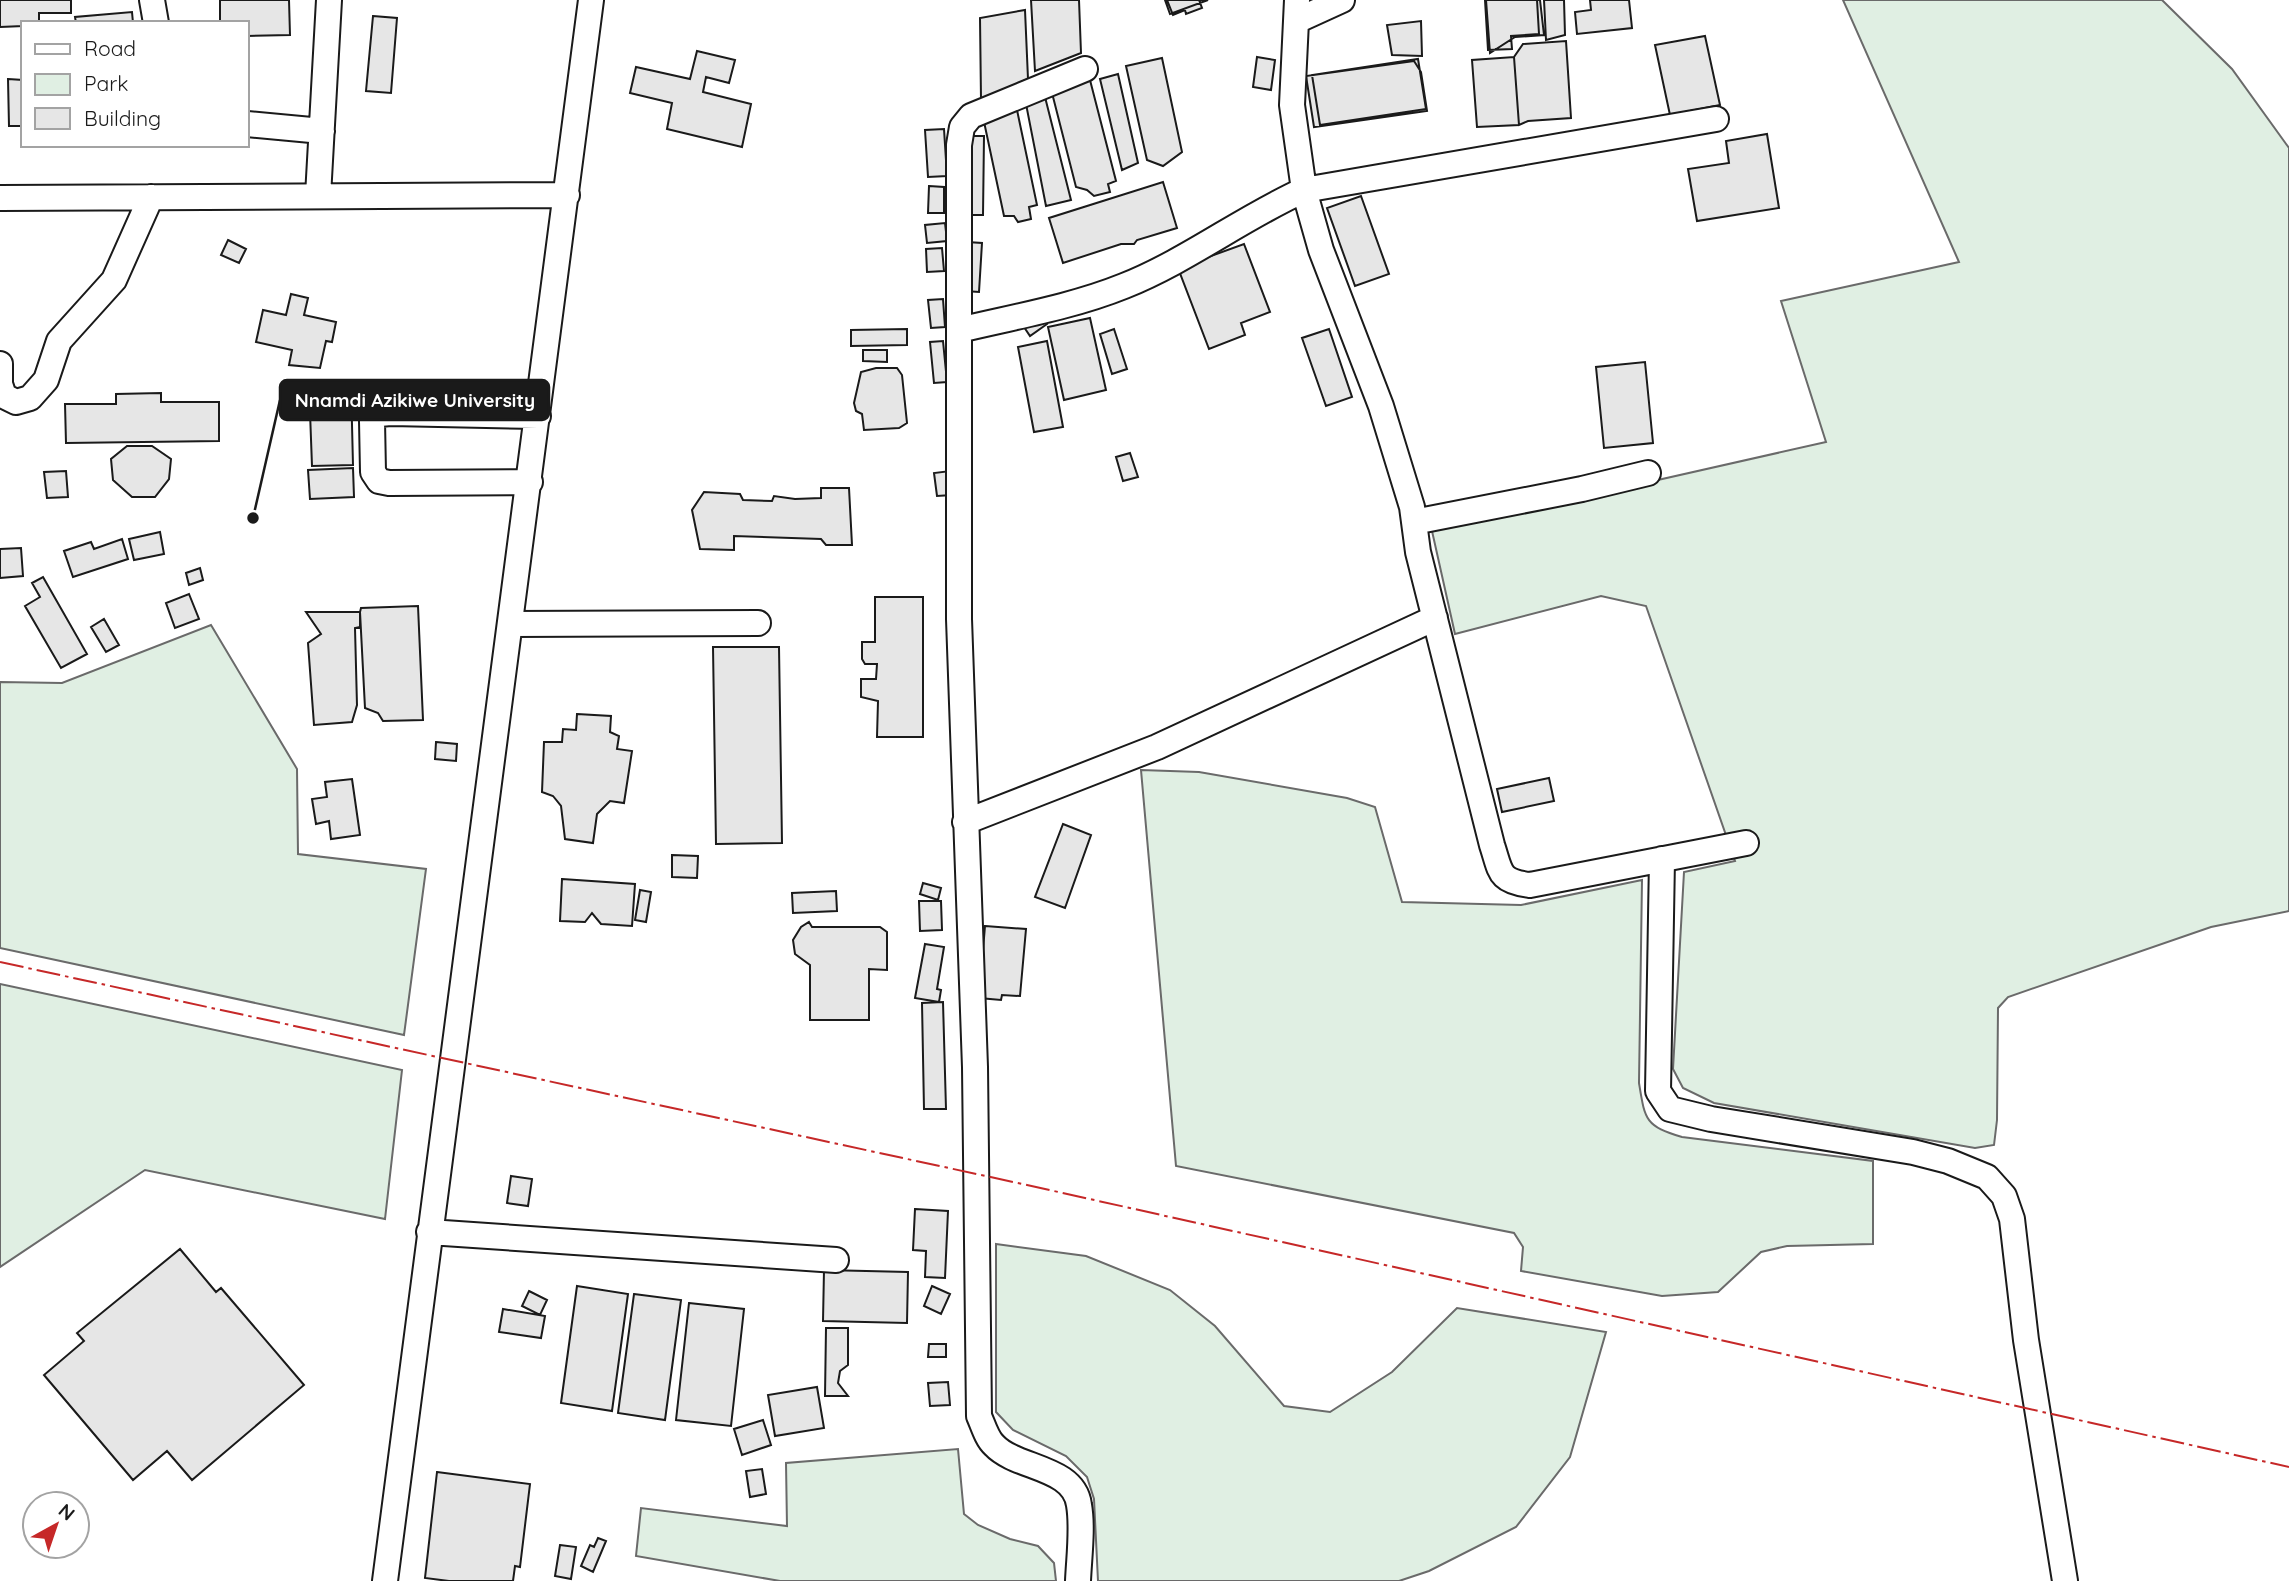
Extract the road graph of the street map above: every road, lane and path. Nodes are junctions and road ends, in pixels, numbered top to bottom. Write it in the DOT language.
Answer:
graph roads {
  1 [pos="152,0"];
  2 [pos="330,0"];
  3 [pos="591,0"];
  4 [pos="1342,0"];
  5 [pos="1296,10"];
  6 [pos="156,21"];
  7 [pos="1085,69"];
  8 [pos="1716,119"];
  9 [pos="248,124"];
  10 [pos="322,131"];
  11 [pos="1304,190"];
  12 [pos="567,195"];
  13 [pos="318,196"];
  14 [pos="151,197"];
  15 [pos="0,198"];
  16 [pos="959,330"];
  17 [pos="0,364"];
  18 [pos="538,416"];
  19 [pos="1648,473"];
  20 [pos="530,482"];
  21 [pos="1414,522"];
  22 [pos="1435,618"];
  23 [pos="758,623"];
  24 [pos="511,624"];
  25 [pos="965,822"];
  26 [pos="1746,844"];
  27 [pos="1662,859"];
  28 [pos="429,1232"];
  29 [pos="836,1260"];
  30 [pos="385,1581"];
  31 [pos="1078,1581"];
  32 [pos="2066,1581"];
  1 -- 6 [label="street"];
  2 -- 10 [label="street"];
  3 -- 12 [label="street"];
  4 -- 5 [label="street"];
  5 -- 11 [label="street"];
  7 -- 16 [label="street"];
  8 -- 11 [label="street"];
  9 -- 10 [label="street"];
  10 -- 13 [label="street"];
  11 -- 16 [label="street"];
  11 -- 21 [label="street"];
  12 -- 13 [label="street"];
  12 -- 18 [label="street"];
  13 -- 14 [label="street"];
  14 -- 15 [label="street"];
  14 -- 17 [label="street"];
  16 -- 25 [label="street"];
  18 -- 20 [label="street"];
  18 -- 20 [label="street"];
  19 -- 21 [label="street"];
  20 -- 24 [label="street"];
  21 -- 22 [label="street"];
  22 -- 25 [label="street"];
  22 -- 27 [label="street"];
  23 -- 24 [label="street"];
  24 -- 28 [label="street"];
  25 -- 31 [label="street"];
  26 -- 27 [label="street"];
  27 -- 32 [label="street"];
  28 -- 29 [label="street"];
  28 -- 30 [label="street"];
}
